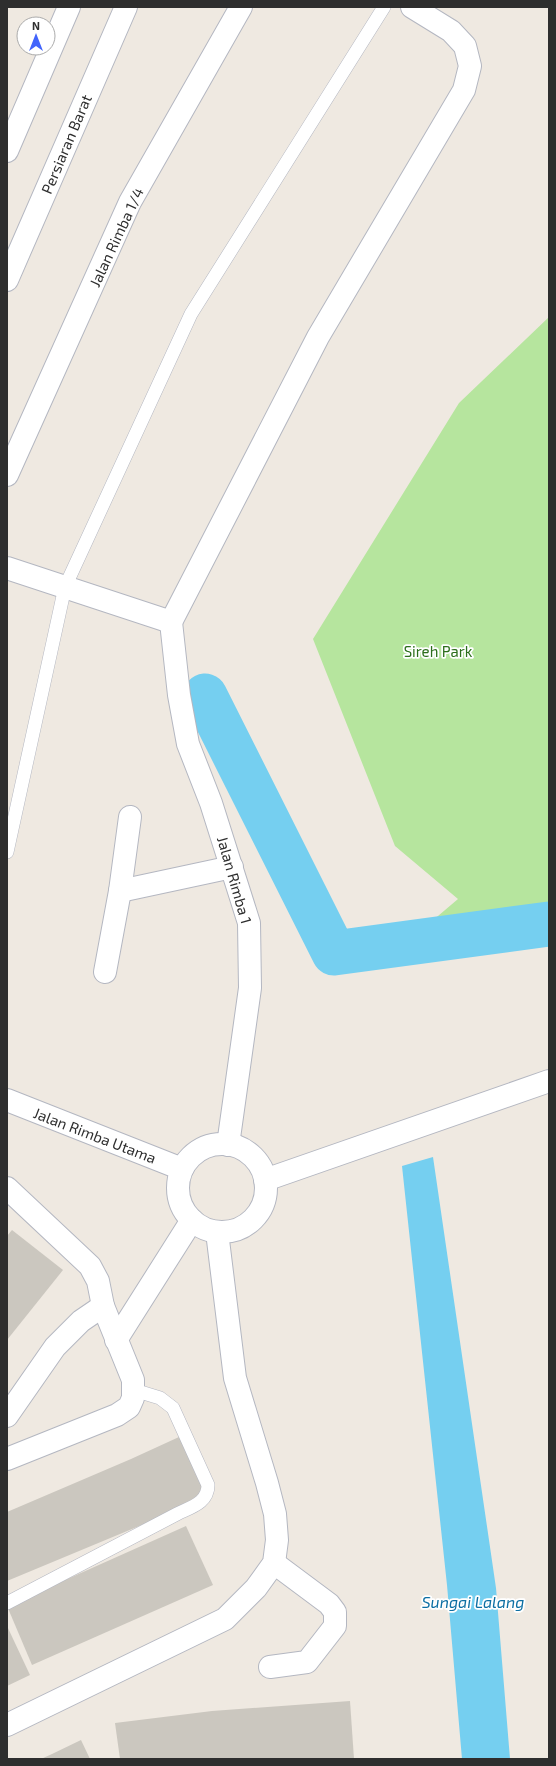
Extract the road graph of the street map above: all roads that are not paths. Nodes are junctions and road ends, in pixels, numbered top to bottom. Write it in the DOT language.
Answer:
graph roads {
  1 [pos="69,7"];
  2 [pos="126,7"];
  3 [pos="241,7"];
  4 [pos="384,7"];
  5 [pos="412,7"];
  6 [pos="7,151"];
  7 [pos="7,280"];
  8 [pos="7,476"];
  9 [pos="7,568"];
  10 [pos="65,587"];
  11 [pos="171,622"];
  12 [pos="130,817"];
  13 [pos="7,852"];
  14 [pos="232,867"];
  15 [pos="120,891"];
  16 [pos="105,972"];
  17 [pos="549,1081"];
  18 [pos="7,1100"];
  19 [pos="228,1145"];
  20 [pos="182,1169"];
  21 [pos="265,1180"];
  22 [pos="7,1188"];
  23 [pos="192,1220"];
  24 [pos="217,1232"];
  25 [pos="103,1306"];
  26 [pos="116,1340"];
  27 [pos="134,1390"];
  28 [pos="7,1416"];
  29 [pos="7,1459"];
  30 [pos="274,1563"];
  31 [pos="7,1603"];
  32 [pos="270,1667"];
  33 [pos="7,1725"];
  1 -- 6 [label="street"];
  2 -- 7 [label="street, Persiaran Barat"];
  3 -- 8 [label="street, Jalan Rimba 1/4"];
  4 -- 10 [label="lane"];
  5 -- 11 [label="street"];
  9 -- 10 [label="street"];
  10 -- 11 [label="street"];
  10 -- 13 [label="lane"];
  11 -- 14 [label="street, Jalan Rimba 1"];
  12 -- 15 [label="street"];
  14 -- 15 [label="street"];
  14 -- 19 [label="street, Jalan Rimba 1"];
  15 -- 16 [label="street"];
  17 -- 21 [label="street"];
  18 -- 20 [label="street, Jalan Rimba Utama"];
  19 -- 20 [label="street"];
  19 -- 21 [label="street"];
  20 -- 23 [label="street"];
  21 -- 24 [label="street"];
  22 -- 25 [label="street"];
  23 -- 24 [label="street"];
  23 -- 26 [label="street"];
  24 -- 30 [label="street"];
  25 -- 26 [label="street"];
  25 -- 28 [label="street"];
  26 -- 27 [label="street"];
  27 -- 29 [label="street"];
  27 -- 31 [label="lane"];
  30 -- 32 [label="street"];
  30 -- 33 [label="street"];
}
